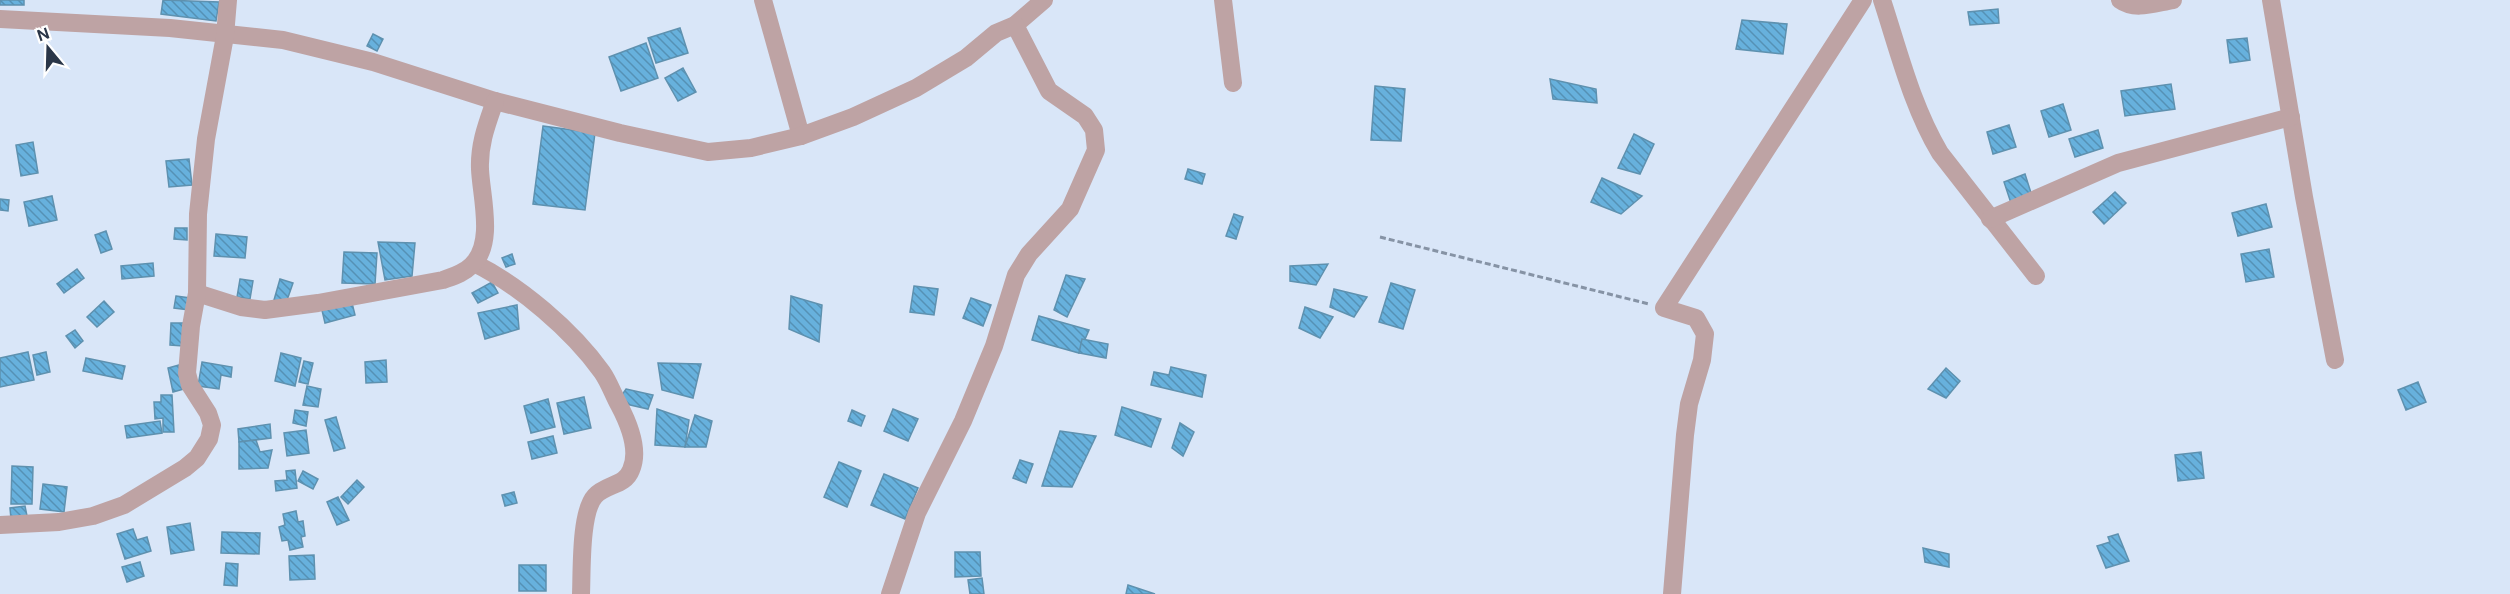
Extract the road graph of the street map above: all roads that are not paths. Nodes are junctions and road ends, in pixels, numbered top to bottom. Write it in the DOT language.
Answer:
graph roads {
  1 [pos="228,0"];
  2 [pos="763,0"];
  3 [pos="1044,0"];
  4 [pos="1223,0"];
  5 [pos="1863,0"];
  6 [pos="1882,0"];
  7 [pos="2120,0"];
  8 [pos="2173,0"];
  9 [pos="2271,0"];
  10 [pos="0,19"];
  11 [pos="1015,24"];
  12 [pos="225,36"];
  13 [pos="1233,83"];
  14 [pos="495,101"];
  15 [pos="2291,117"];
  16 [pos="801,136"];
  17 [pos="1990,219"];
  18 [pos="474,263"];
  19 [pos="2036,276"];
  20 [pos="197,293"];
  21 [pos="2335,360"];
  22 [pos="0,525"];
  23 [pos="581,594"];
  24 [pos="890,594"];
  25 [pos="1672,594"];
  1 -- 12 [label="street"];
  2 -- 16 [label="street"];
  3 -- 11 [label="street"];
  4 -- 13 [label="street"];
  5 -- 25 [label="street"];
  6 -- 17 [label="street"];
  7 -- 8 [label="street"];
  9 -- 15 [label="street"];
  10 -- 12 [label="street"];
  11 -- 16 [label="street"];
  11 -- 24 [label="street"];
  12 -- 14 [label="street"];
  12 -- 20 [label="street"];
  14 -- 16 [label="street"];
  14 -- 18 [label="street"];
  15 -- 17 [label="street"];
  15 -- 21 [label="street"];
  17 -- 19 [label="street"];
  18 -- 20 [label="street"];
  18 -- 23 [label="street"];
  20 -- 22 [label="street"];
}
